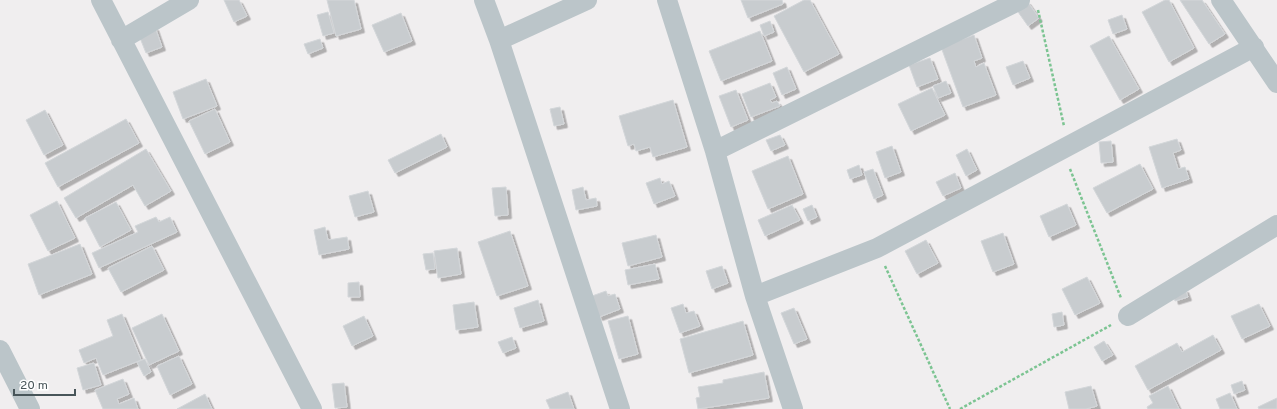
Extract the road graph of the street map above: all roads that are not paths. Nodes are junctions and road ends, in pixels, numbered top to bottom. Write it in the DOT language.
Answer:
graph roads {
  1 [pos="101,0"];
  2 [pos="189,0"];
  3 [pos="484,0"];
  4 [pos="587,0"];
  5 [pos="667,0"];
  6 [pos="1020,0"];
  7 [pos="1221,0"];
  8 [pos="122,40"];
  9 [pos="499,40"];
  10 [pos="1254,47"];
  11 [pos="1277,83"];
  12 [pos="716,151"];
  13 [pos="1277,225"];
  14 [pos="755,296"];
  15 [pos="1128,316"];
  16 [pos="0,350"];
  17 [pos="30,409"];
  18 [pos="312,409"];
  19 [pos="620,409"];
  20 [pos="793,409"];
  1 -- 8 [label="street"];
  2 -- 8 [label="street"];
  3 -- 9 [label="street"];
  4 -- 9 [label="street"];
  5 -- 12 [label="street"];
  6 -- 12 [label="street"];
  7 -- 10 [label="street"];
  8 -- 18 [label="street"];
  9 -- 19 [label="street"];
  10 -- 11 [label="street"];
  10 -- 14 [label="street"];
  12 -- 14 [label="street"];
  13 -- 15 [label="street"];
  14 -- 20 [label="street"];
  16 -- 17 [label="street"];
}
